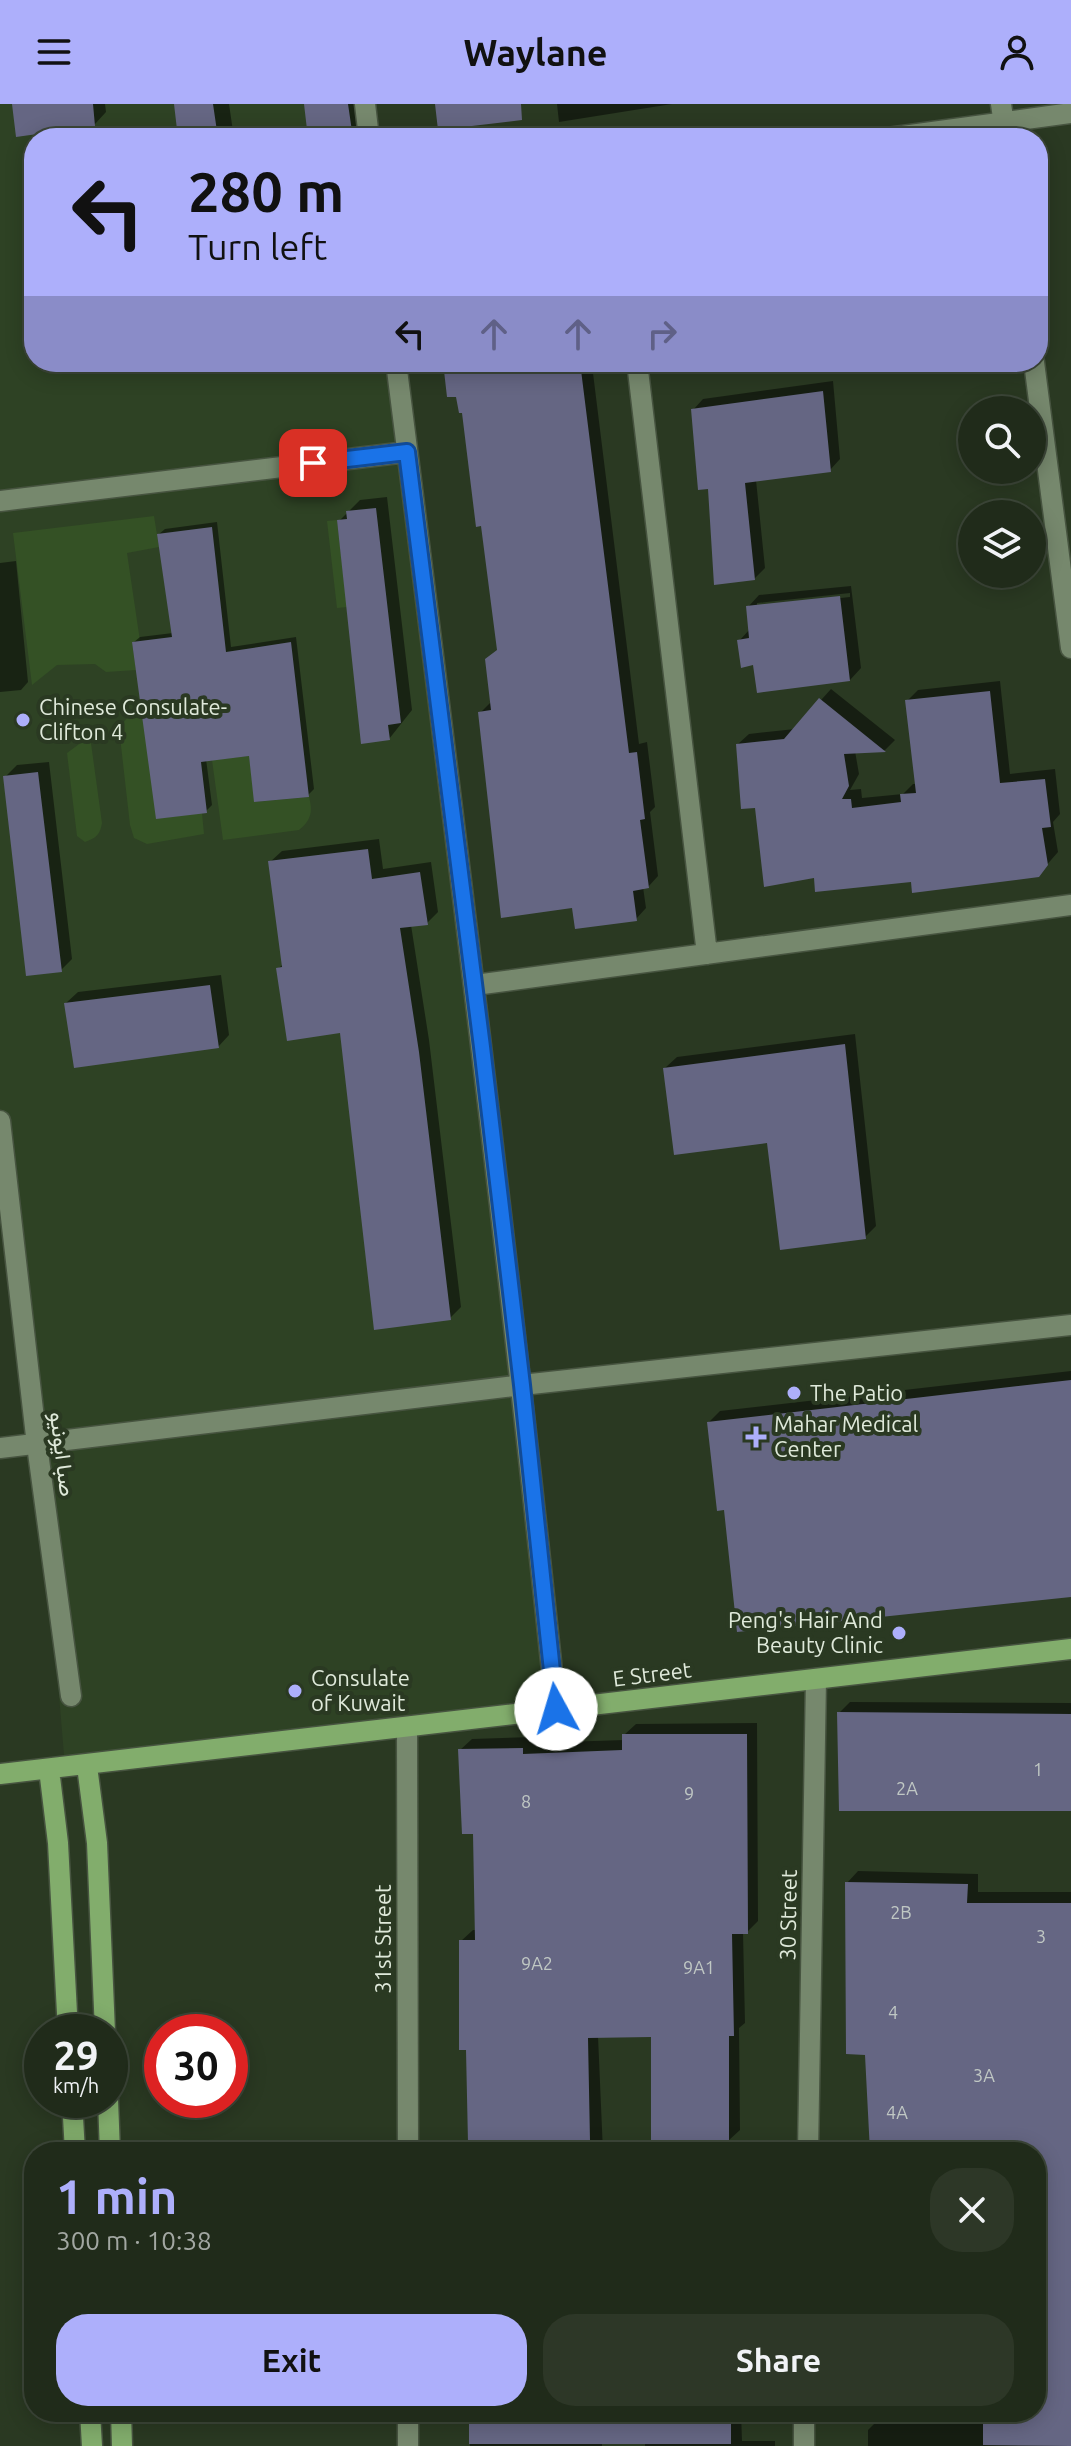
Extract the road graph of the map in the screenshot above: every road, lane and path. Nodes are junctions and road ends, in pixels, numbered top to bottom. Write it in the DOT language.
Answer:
graph roads {
  1 [pos="365,104"];
  2 [pos="1071,113"];
  3 [pos="1003,121"];
  4 [pos="368,128"];
  5 [pos="956,128"];
  6 [pos="397,372"];
  7 [pos="638,372"];
  8 [pos="1035,372"];
  9 [pos="407,452"];
  10 [pos="0,501"];
  11 [pos="1071,648"];
  12 [pos="1071,905"];
  13 [pos="707,954"];
  14 [pos="475,985"];
  15 [pos="0,1121"];
  16 [pos="1071,1325"];
  17 [pos="522,1385"];
  18 [pos="37,1445"];
  19 [pos="0,1448"];
  20 [pos="1071,1649"];
  21 [pos="816,1679"];
  22 [pos="71,1696"];
  23 [pos="556,1709"];
  24 [pos="407,1727"];
  25 [pos="87,1766"];
  26 [pos="49,1769"];
  27 [pos="0,1774"];
  28 [pos="67,2014"];
  29 [pos="104,2014"];
  30 [pos="73,2118"];
  31 [pos="109,2118"];
  32 [pos="74,2142"];
  33 [pos="110,2142"];
  34 [pos="408,2142"];
  35 [pos="808,2142"];
  36 [pos="91,2422"];
  37 [pos="121,2422"];
  38 [pos="408,2422"];
  39 [pos="804,2422"];
  40 [pos="92,2446"];
  41 [pos="122,2446"];
  42 [pos="408,2446"];
  43 [pos="804,2446"];
  1 -- 4 [label="street"];
  2 -- 3 [label="street"];
  3 -- 5 [label="street"];
  6 -- 9 [label="street"];
  7 -- 13 [label="street"];
  8 -- 11 [label="street"];
  9 -- 10 [label="street"];
  9 -- 14 [label="street"];
  12 -- 13 [label="street"];
  13 -- 14 [label="street"];
  14 -- 17 [label="street"];
  15 -- 18 [label="street, صبا ایونیو"];
  16 -- 17 [label="street"];
  17 -- 18 [label="street"];
  17 -- 23 [label="street"];
  18 -- 19 [label="street"];
  18 -- 22 [label="street, صبا ایونیو"];
  20 -- 21 [label="main road, E Street"];
  21 -- 23 [label="main road, E Street"];
  21 -- 35 [label="street, 30 Street"];
  23 -- 24 [label="main road, E Street"];
  24 -- 25 [label="main road, E Street"];
  24 -- 34 [label="street, 31st Street"];
  25 -- 26 [label="main road, E Street"];
  25 -- 29 [label="main road"];
  26 -- 27 [label="main road, E Street"];
  26 -- 28 [label="main road"];
  30 -- 32 [label="main road"];
  31 -- 33 [label="main road"];
  36 -- 40 [label="main road"];
  37 -- 41 [label="main road"];
  38 -- 42 [label="street"];
  39 -- 43 [label="street"];
}
